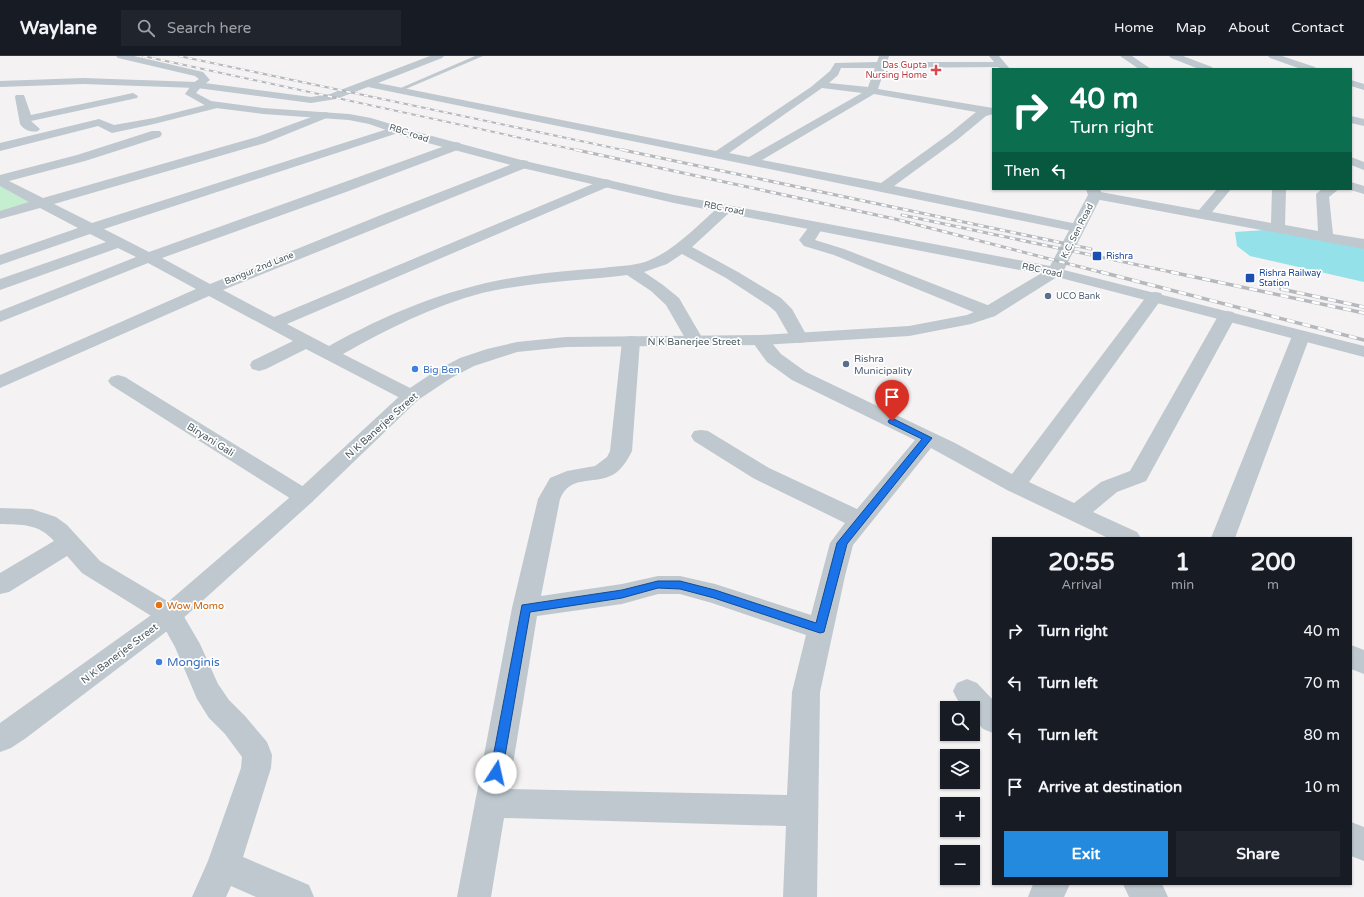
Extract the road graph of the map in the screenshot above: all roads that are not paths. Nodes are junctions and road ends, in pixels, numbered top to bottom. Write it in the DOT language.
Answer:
graph roads {
  1 [pos="121,56"];
  2 [pos="439,56"];
  3 [pos="480,56"];
  4 [pos="1125,56"];
  5 [pos="1174,56"];
  6 [pos="1273,56"];
  7 [pos="883,60"];
  8 [pos="999,63"];
  9 [pos="1144,68"];
  10 [pos="1207,68"];
  11 [pos="1308,68"];
  12 [pos="1352,82"];
  13 [pos="0,84"];
  14 [pos="368,84"];
  15 [pos="198,85"];
  16 [pos="820,85"];
  17 [pos="40,87"];
  18 [pos="1364,87"];
  19 [pos="398,90"];
  20 [pos="873,91"];
  21 [pos="0,95"];
  22 [pos="133,96"];
  23 [pos="20,97"];
  24 [pos="217,105"];
  25 [pos="990,111"];
  26 [pos="324,115"];
  27 [pos="1352,118"];
  28 [pos="26,119"];
  29 [pos="1364,123"];
  30 [pos="397,130"];
  31 [pos="166,131"];
  32 [pos="43,136"];
  33 [pos="456,146"];
  34 [pos="0,147"];
  35 [pos="718,155"];
  36 [pos="750,162"];
  37 [pos="522,164"];
  38 [pos="0,180"];
  39 [pos="605,183"];
  40 [pos="1352,186"];
  41 [pos="883,188"];
  42 [pos="1223,190"];
  43 [pos="1279,190"];
  44 [pos="1364,190"];
  45 [pos="1322,191"];
  46 [pos="1094,192"];
  47 [pos="39,202"];
  48 [pos="725,209"];
  49 [pos="0,215"];
  50 [pos="1202,215"];
  51 [pos="816,227"];
  52 [pos="89,228"];
  53 [pos="1077,228"];
  54 [pos="1278,229"];
  55 [pos="1326,237"];
  56 [pos="117,243"];
  57 [pos="1364,244"];
  58 [pos="681,247"];
  59 [pos="147,258"];
  60 [pos="0,260"];
  61 [pos="630,270"];
  62 [pos="1055,272"];
  63 [pos="0,285"];
  64 [pos="208,289"];
  65 [pos="1155,297"];
  66 [pos="989,312"];
  67 [pos="1227,316"];
  68 [pos="0,317"];
  69 [pos="273,324"];
  70 [pos="1301,336"];
  71 [pos="800,338"];
  72 [pos="760,340"];
  73 [pos="631,341"];
  74 [pos="695,341"];
  75 [pos="306,342"];
  76 [pos="1364,352"];
  77 [pos="329,354"];
  78 [pos="259,365"];
  79 [pos="118,381"];
  80 [pos="0,382"];
  81 [pos="411,396"];
  82 [pos="701,436"];
  83 [pos="928,438"];
  84 [pos="1015,485"];
  85 [pos="304,497"];
  86 [pos="1076,514"];
  87 [pos="0,516"];
  88 [pos="861,521"];
  89 [pos="1126,537"];
  90 [pos="1223,537"];
  91 [pos="70,543"];
  92 [pos="0,585"];
  93 [pos="525,608"];
  94 [pos="170,616"];
  95 [pos="820,629"];
  96 [pos="1352,657"];
  97 [pos="1364,663"];
  98 [pos="967,691"];
  99 [pos="992,719"];
  100 [pos="0,739"];
  101 [pos="491,803"];
  102 [pos="803,811"];
  103 [pos="1352,839"];
  104 [pos="1364,846"];
  105 [pos="223,866"];
  106 [pos="1052,885"];
  107 [pos="1137,885"];
  108 [pos="1139,885"];
  109 [pos="209,897"];
  110 [pos="297,897"];
  111 [pos="474,897"];
  112 [pos="800,897"];
  113 [pos="1045,897"];
  114 [pos="1131,897"];
  115 [pos="1151,897"];
  1 -- 15 [label="street, RBC road"];
  2 -- 14 [label="street"];
  3 -- 19 [label="lane"];
  4 -- 9 [label="street"];
  5 -- 10 [label="street"];
  6 -- 11 [label="street"];
  7 -- 8 [label="street"];
  7 -- 16 [label="street"];
  7 -- 20 [label="street"];
  12 -- 18 [label="street"];
  13 -- 15 [label="street"];
  14 -- 15 [label="street"];
  14 -- 19 [label="street"];
  15 -- 24 [label="street, RBC road"];
  16 -- 20 [label="street"];
  16 -- 35 [label="street"];
  17 -- 21 [label="street"];
  19 -- 35 [label="street"];
  20 -- 25 [label="street"];
  20 -- 36 [label="street"];
  22 -- 28 [label="street"];
  23 -- 28 [label="street"];
  24 -- 26 [label="street, RBC road"];
  24 -- 32 [label="street"];
  25 -- 41 [label="street"];
  26 -- 30 [label="street, RBC road"];
  26 -- 47 [label="street"];
  27 -- 29 [label="street"];
  28 -- 32 [label="street"];
  30 -- 33 [label="street, RBC road"];
  30 -- 52 [label="street"];
  31 -- 38 [label="street"];
  32 -- 34 [label="street"];
  33 -- 37 [label="street, RBC road"];
  33 -- 59 [label="street"];
  35 -- 36 [label="street"];
  36 -- 41 [label="street"];
  37 -- 39 [label="street, RBC road"];
  37 -- 64 [label="street, Bangur 2nd Lane"];
  38 -- 47 [label="street"];
  39 -- 48 [label="street, RBC road"];
  39 -- 69 [label="street"];
  40 -- 44 [label="street"];
  41 -- 53 [label="street"];
  42 -- 50 [label="street"];
  43 -- 54 [label="street"];
  45 -- 55 [label="street"];
  46 -- 50 [label="street"];
  46 -- 53 [label="street, K.C. Sen Road"];
  47 -- 49 [label="street"];
  47 -- 52 [label="street"];
  48 -- 51 [label="street, RBC road"];
  48 -- 58 [label="street"];
  50 -- 54 [label="street"];
  51 -- 62 [label="street, RBC road"];
  51 -- 66 [label="street"];
  52 -- 56 [label="street"];
  52 -- 60 [label="street"];
  53 -- 62 [label="street, K.C. Sen Road"];
  54 -- 55 [label="street"];
  55 -- 57 [label="street"];
  56 -- 59 [label="street"];
  56 -- 63 [label="street"];
  58 -- 61 [label="street"];
  58 -- 71 [label="street"];
  59 -- 64 [label="street"];
  59 -- 68 [label="street"];
  61 -- 74 [label="street"];
  61 -- 77 [label="street"];
  62 -- 65 [label="street, RBC road"];
  62 -- 66 [label="street, N K Banerjee Street"];
  64 -- 69 [label="street"];
  64 -- 80 [label="street, Bangur 2nd Lane"];
  65 -- 67 [label="street, RBC road"];
  65 -- 84 [label="street"];
  66 -- 71 [label="street, N K Banerjee Street"];
  67 -- 70 [label="street, RBC road"];
  67 -- 86 [label="street"];
  69 -- 75 [label="street"];
  70 -- 76 [label="street, RBC road"];
  70 -- 90 [label="street"];
  71 -- 72 [label="street, N K Banerjee Street"];
  72 -- 74 [label="street, N K Banerjee Street"];
  72 -- 83 [label="street"];
  73 -- 74 [label="street, N K Banerjee Street"];
  73 -- 81 [label="street, N K Banerjee Street"];
  73 -- 93 [label="street"];
  75 -- 77 [label="street"];
  75 -- 78 [label="street"];
  77 -- 81 [label="street"];
  79 -- 85 [label="street, Biryani Gali"];
  81 -- 85 [label="street, N K Banerjee Street"];
  82 -- 88 [label="street"];
  83 -- 84 [label="street"];
  83 -- 88 [label="street"];
  84 -- 86 [label="street"];
  85 -- 94 [label="street, N K Banerjee Street"];
  86 -- 89 [label="street"];
  87 -- 91 [label="street"];
  88 -- 95 [label="street"];
  91 -- 92 [label="street"];
  91 -- 94 [label="street"];
  93 -- 95 [label="street"];
  93 -- 101 [label="street"];
  94 -- 100 [label="street, N K Banerjee Street"];
  94 -- 105 [label="street"];
  95 -- 102 [label="street"];
  96 -- 97 [label="street"];
  98 -- 99 [label="street"];
  101 -- 102 [label="street"];
  101 -- 111 [label="street"];
  102 -- 112 [label="street"];
  103 -- 104 [label="street"];
  105 -- 109 [label="street"];
  105 -- 110 [label="street"];
  106 -- 113 [label="street"];
  107 -- 114 [label="street"];
  108 -- 115 [label="street"];
}
